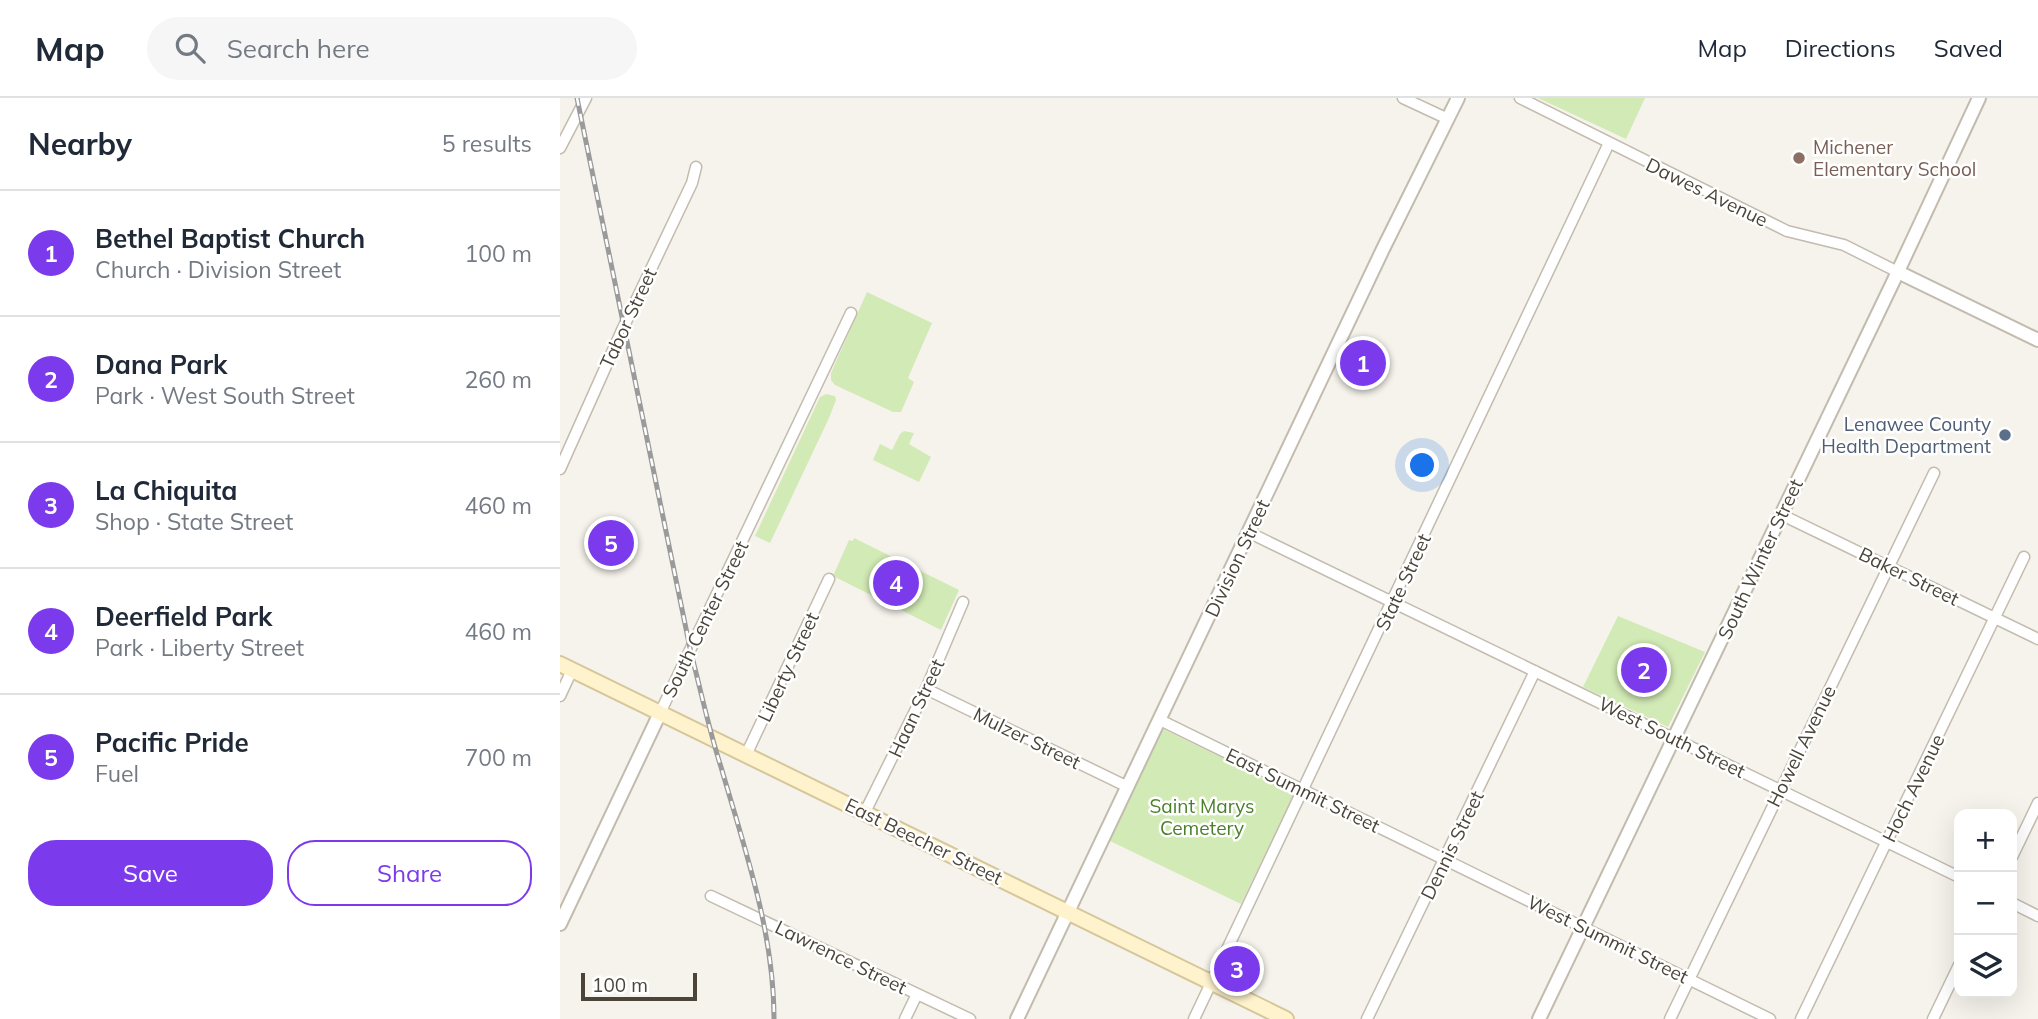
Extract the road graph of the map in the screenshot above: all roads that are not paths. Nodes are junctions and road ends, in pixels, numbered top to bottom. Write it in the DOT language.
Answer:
graph roads {
  1 [pos="586,98"];
  2 [pos="1403,98"];
  3 [pos="1458,98"];
  4 [pos="1520,98"];
  5 [pos="1979,98"];
  6 [pos="1448,119"];
  7 [pos="1609,143"];
  8 [pos="560,148"];
  9 [pos="696,167"];
  10 [pos="1898,272"];
  11 [pos="851,313"];
  12 [pos="2038,340"];
  13 [pos="560,469"];
  14 [pos="1934,473"];
  15 [pos="1780,514"];
  16 [pos="1250,533"];
  17 [pos="2024,557"];
  18 [pos="1888,566"];
  19 [pos="829,579"];
  20 [pos="963,602"];
  21 [pos="1393,602"];
  22 [pos="1995,618"];
  23 [pos="2038,639"];
  24 [pos="566,667"];
  25 [pos="1535,671"];
  26 [pos="926,689"];
  27 [pos="560,696"];
  28 [pos="660,713"];
  29 [pos="1160,720"];
  30 [pos="1675,738"];
  31 [pos="746,755"];
  32 [pos="1128,787"];
  33 [pos="1780,789"];
  34 [pos="1304,790"];
  35 [pos="2038,803"];
  36 [pos="865,812"];
  37 [pos="1887,841"];
  38 [pos="2017,847"];
  39 [pos="1446,859"];
  40 [pos="1954,874"];
  41 [pos="711,896"];
  42 [pos="2017,906"];
  43 [pos="1068,911"];
  44 [pos="2038,916"];
  45 [pos="560,924"];
  46 [pos="1583,928"];
  47 [pos="1954,975"];
  48 [pos="1689,979"];
  49 [pos="1212,982"];
  50 [pos="917,994"];
  51 [pos="905,1019"];
  52 [pos="970,1019"];
  53 [pos="1017,1019"];
  54 [pos="1194,1019"];
  55 [pos="1286,1019"];
  56 [pos="1367,1019"];
  57 [pos="1539,1019"];
  58 [pos="1670,1019"];
  59 [pos="1770,1019"];
  60 [pos="1801,1019"];
  61 [pos="1933,1019"];
  1 -- 8 [label="street"];
  2 -- 6 [label="street"];
  3 -- 6 [label="street, Division Street"];
  4 -- 7 [label="street, Dawes Avenue"];
  5 -- 10 [label="street, South Winter Street"];
  6 -- 16 [label="street, Division Street"];
  7 -- 10 [label="street, Dawes Avenue"];
  7 -- 21 [label="street, State Street"];
  9 -- 13 [label="street, Tabor Street"];
  10 -- 12 [label="street"];
  10 -- 15 [label="street, South Winter Street"];
  11 -- 28 [label="street, South Center Street"];
  14 -- 18 [label="street, Howell Avenue"];
  15 -- 18 [label="street, Baker Street"];
  15 -- 30 [label="street, South Winter Street"];
  16 -- 21 [label="street, West South Street"];
  16 -- 29 [label="street, Division Street"];
  17 -- 22 [label="street, Hoch Avenue"];
  18 -- 22 [label="street, Baker Street"];
  18 -- 33 [label="street, Howell Avenue"];
  19 -- 31 [label="street, Liberty Street"];
  20 -- 26 [label="street, Haan Street"];
  21 -- 25 [label="street, West South Street"];
  21 -- 34 [label="street, State Street"];
  22 -- 23 [label="street, Baker Street"];
  22 -- 37 [label="street, Hoch Avenue"];
  24 -- 27 [label="street"];
  24 -- 28 [label="main road, East Beecher Street"];
  25 -- 30 [label="street, West South Street"];
  25 -- 39 [label="street, Dennis Street"];
  26 -- 32 [label="street, Mulzer Street"];
  26 -- 36 [label="street, Haan Street"];
  28 -- 31 [label="main road, East Beecher Street"];
  28 -- 45 [label="street, South Center Street"];
  29 -- 32 [label="street, Division Street"];
  29 -- 34 [label="street, East Summit Street"];
  30 -- 33 [label="street, West South Street"];
  30 -- 46 [label="street, South Winter Street"];
  31 -- 36 [label="main road, East Beecher Street"];
  32 -- 43 [label="street, Division Street"];
  33 -- 37 [label="street, West South Street"];
  33 -- 48 [label="street, Howell Avenue"];
  34 -- 39 [label="street, East Summit Street"];
  34 -- 49 [label="street, State Street"];
  35 -- 38 [label="street"];
  36 -- 43 [label="main road, East Beecher Street"];
  37 -- 40 [label="street, West South Street"];
  37 -- 60 [label="street, Hoch Avenue"];
  39 -- 46 [label="street, West Summit Street"];
  39 -- 56 [label="street, Dennis Street"];
  41 -- 50 [label="street, Lawrence Street"];
  42 -- 44 [label="street"];
  43 -- 49 [label="main road, East Beecher Street"];
  43 -- 53 [label="street, Division Street"];
  46 -- 48 [label="street, West Summit Street"];
  46 -- 57 [label="street, South Winter Street"];
  47 -- 61 [label="street"];
  48 -- 58 [label="street, Howell Avenue"];
  48 -- 59 [label="street, West Summit Street"];
  49 -- 54 [label="street, State Street"];
  49 -- 55 [label="main road, East Beecher Street"];
  50 -- 51 [label="street"];
  50 -- 52 [label="street, Lawrence Street"];
}
